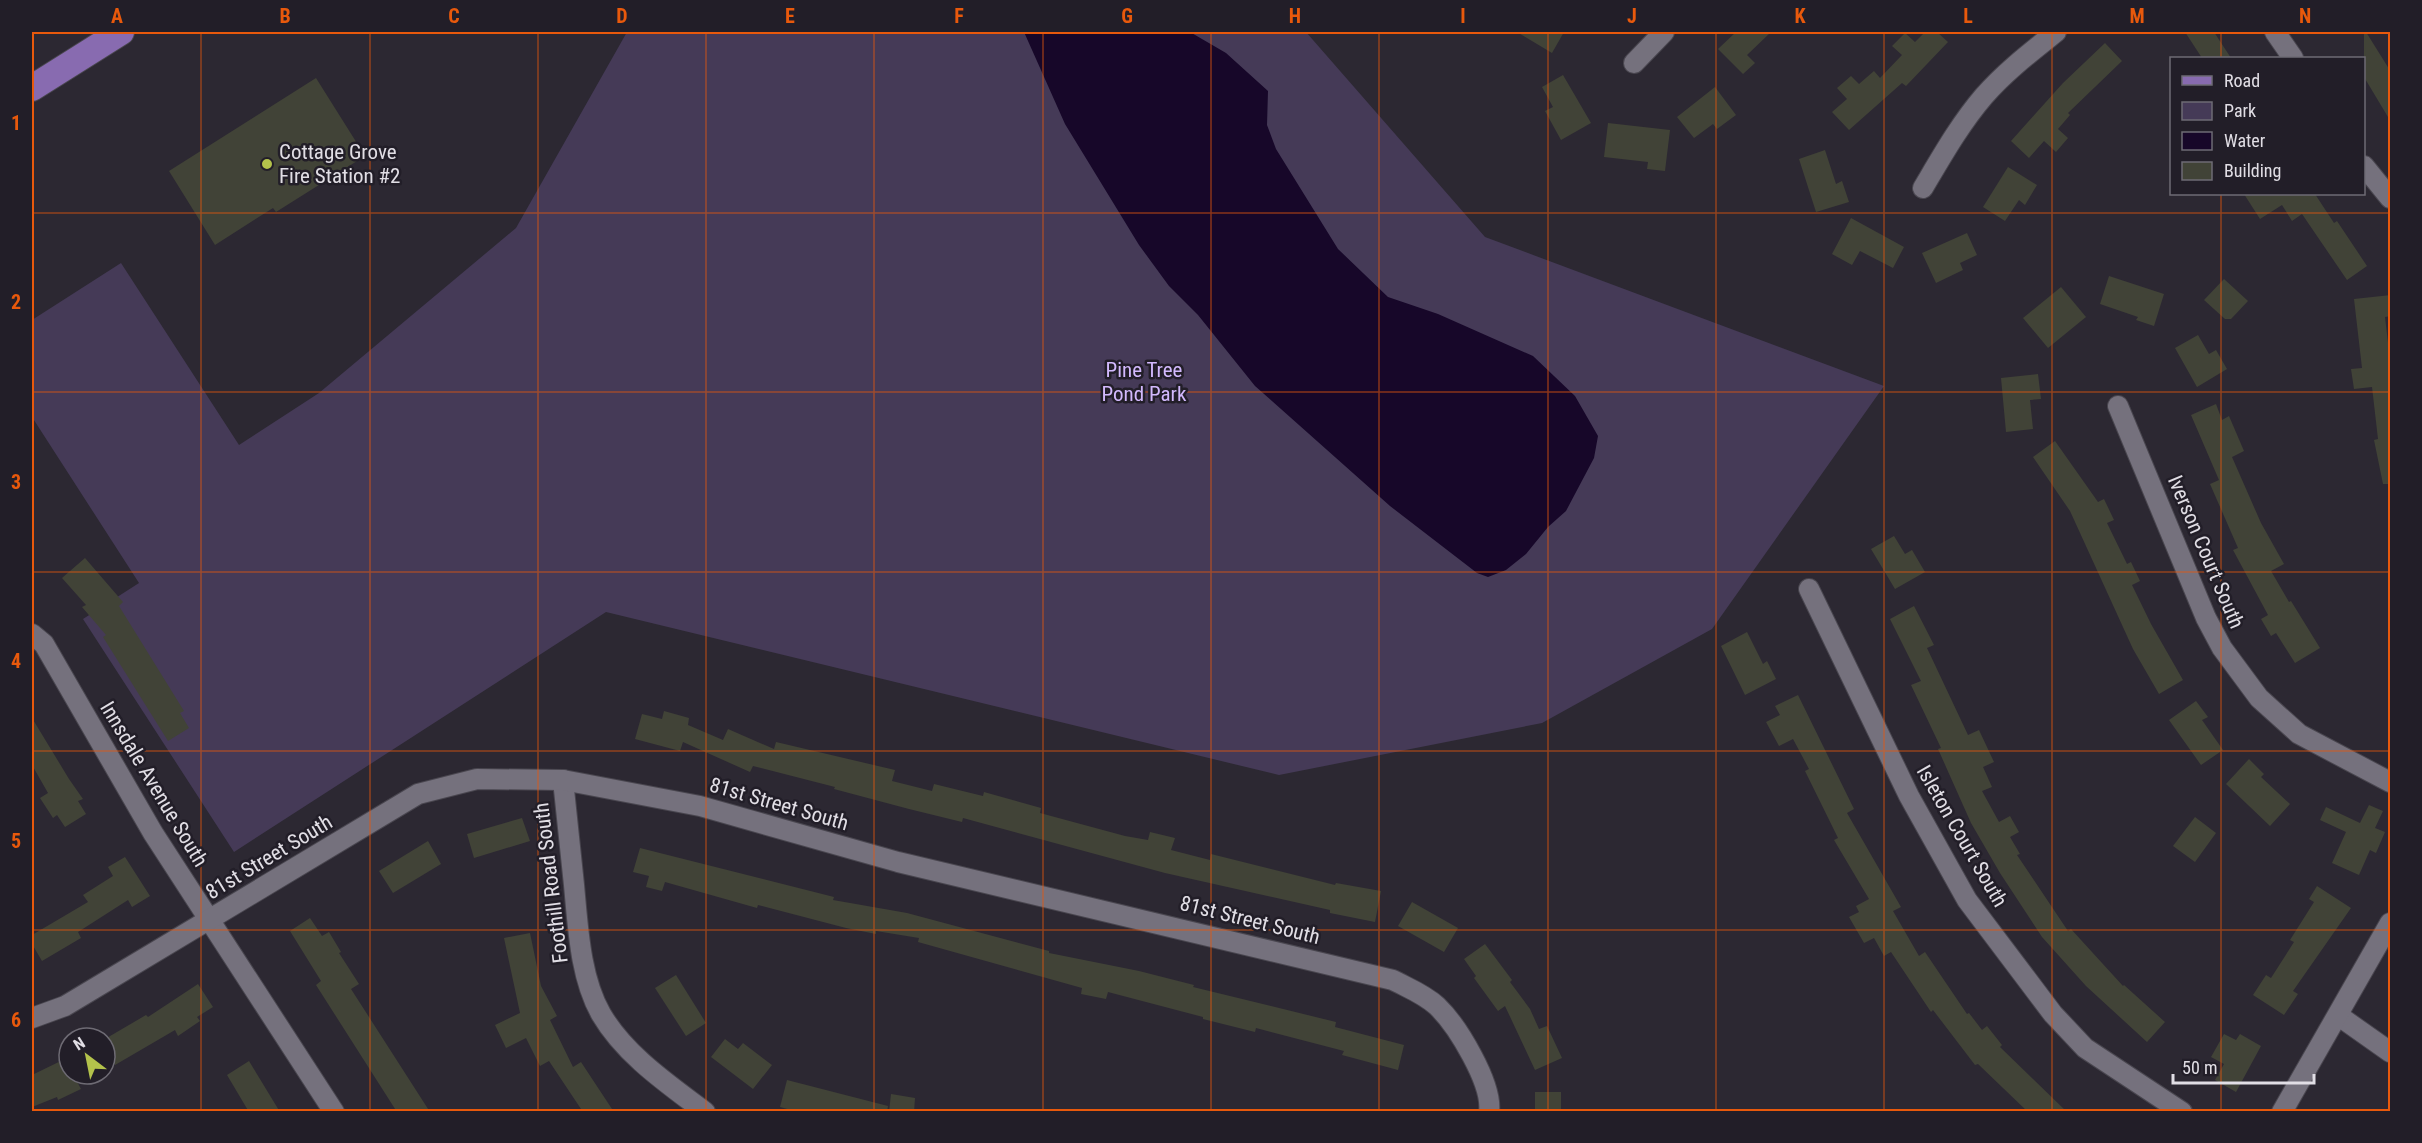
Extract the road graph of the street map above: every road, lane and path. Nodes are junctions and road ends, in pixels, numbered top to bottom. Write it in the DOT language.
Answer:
graph roads {
  1 [pos="121,32"];
  2 [pos="1664,32"];
  3 [pos="2056,32"];
  4 [pos="2275,32"];
  5 [pos="2291,57"];
  6 [pos="1634,63"];
  7 [pos="32,88"];
  8 [pos="2365,167"];
  9 [pos="1923,188"];
  10 [pos="2391,198"];
  11 [pos="2118,406"];
  12 [pos="1809,589"];
  13 [pos="32,634"];
  14 [pos="563,780"];
  15 [pos="2391,782"];
  16 [pos="210,921"];
  17 [pos="2391,922"];
  18 [pos="2339,1016"];
  19 [pos="32,1018"];
  20 [pos="2391,1052"];
  21 [pos="333,1112"];
  22 [pos="705,1112"];
  23 [pos="1489,1112"];
  24 [pos="2182,1112"];
  25 [pos="2282,1112"];
  1 -- 7 [label="main road"];
  2 -- 6 [label="street"];
  3 -- 9 [label="street"];
  4 -- 5 [label="street"];
  8 -- 10 [label="street"];
  11 -- 15 [label="street, Iverson Court South"];
  12 -- 24 [label="street, Isleton Court South"];
  13 -- 16 [label="street, Innsdale Avenue South"];
  14 -- 16 [label="street, 81st Street South"];
  14 -- 22 [label="street, Foothill Road South"];
  14 -- 23 [label="street, 81st Street South"];
  16 -- 19 [label="street, 81st Street South"];
  16 -- 21 [label="street, Innsdale Avenue South"];
  17 -- 18 [label="street"];
  18 -- 20 [label="street"];
  18 -- 25 [label="street"];
}
